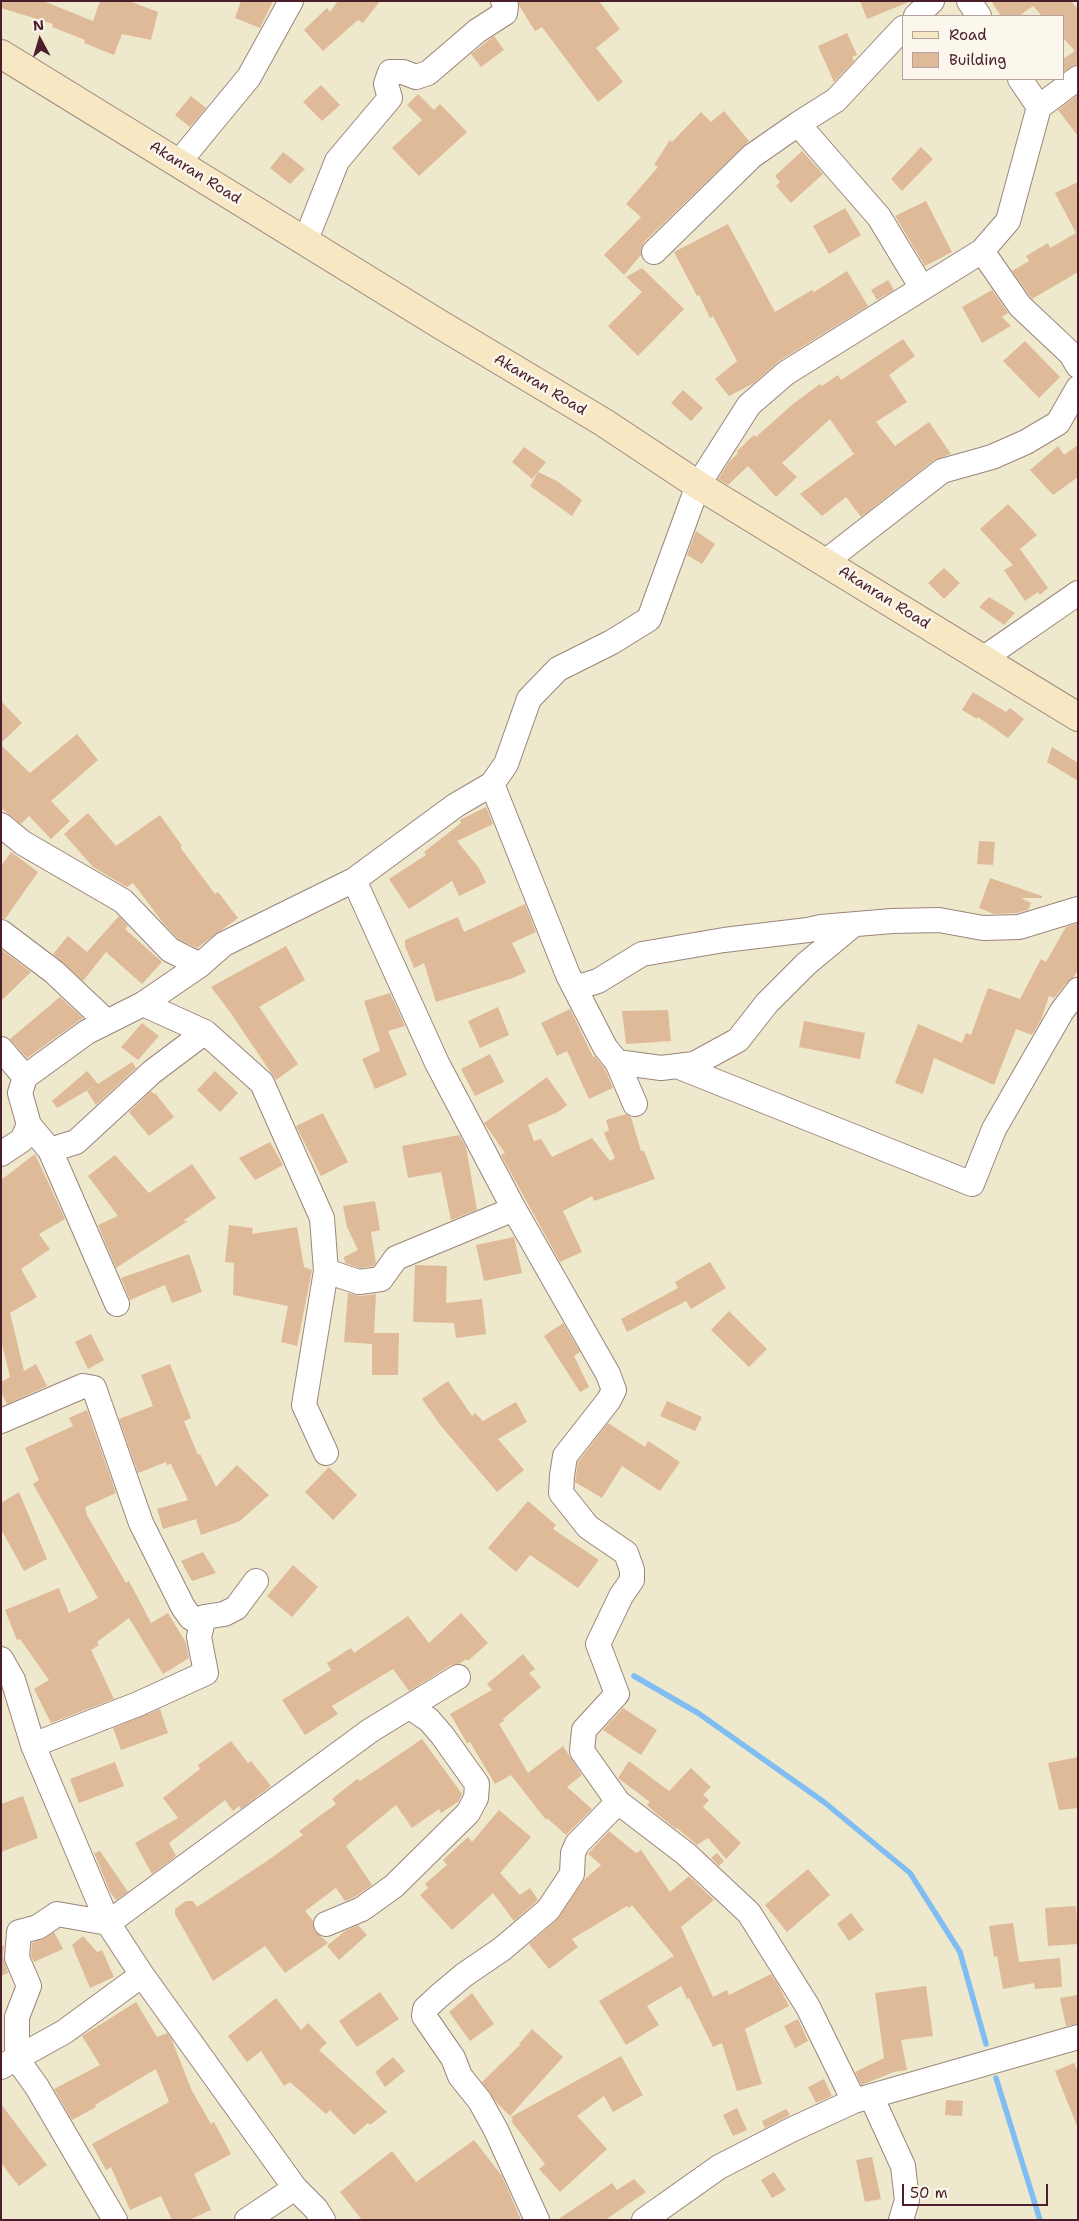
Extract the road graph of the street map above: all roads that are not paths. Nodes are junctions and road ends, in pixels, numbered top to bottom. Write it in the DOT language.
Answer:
graph roads {
  1 [pos="291,1"];
  2 [pos="503,1"];
  3 [pos="932,1"];
  4 [pos="969,1"];
  5 [pos="917,15"];
  6 [pos="978,15"];
  7 [pos="902,29"];
  8 [pos="1,54"];
  9 [pos="1078,78"];
  10 [pos="1021,80"];
  11 [pos="1039,107"];
  12 [pos="798,124"];
  13 [pos="179,162"];
  14 [pos="305,242"];
  15 [pos="982,251"];
  16 [pos="654,252"];
  17 [pos="922,288"];
  18 [pos="1078,366"];
  19 [pos="1078,388"];
  20 [pos="698,485"];
  21 [pos="826,562"];
  22 [pos="1078,593"];
  23 [pos="981,660"];
  24 [pos="1078,718"];
  25 [pos="492,784"];
  26 [pos="3,830"];
  27 [pos="354,880"];
  28 [pos="1078,909"];
  29 [pos="853,925"];
  30 [pos="1,932"];
  31 [pos="170,950"];
  32 [pos="200,965"];
  33 [pos="176,980"];
  34 [pos="575,988"];
  35 [pos="1078,990"];
  36 [pos="143,1004"];
  37 [pos="107,1022"];
  38 [pos="205,1032"];
  39 [pos="1,1049"];
  40 [pos="617,1062"];
  41 [pos="677,1066"];
  42 [pos="25,1077"];
  43 [pos="635,1104"];
  44 [pos="29,1124"];
  45 [pos="50,1150"];
  46 [pos="1,1154"];
  47 [pos="514,1209"];
  48 [pos="326,1271"];
  49 [pos="118,1304"];
  50 [pos="1,1421"];
  51 [pos="326,1454"];
  52 [pos="256,1581"];
  53 [pos="202,1625"];
  54 [pos="1,1659"];
  55 [pos="458,1677"];
  56 [pos="7,1683"];
  57 [pos="410,1708"];
  58 [pos="33,1745"];
  59 [pos="618,1802"];
  60 [pos="108,1923"];
  61 [pos="326,1924"];
  62 [pos="142,1975"];
  63 [pos="1078,2037"];
  64 [pos="9,2063"];
  65 [pos="862,2099"];
  66 [pos="295,2188"];
  67 [pos="115,2220"];
  68 [pos="247,2220"];
  69 [pos="323,2220"];
  70 [pos="537,2220"];
  71 [pos="644,2220"];
  72 [pos="901,2220"];
  1 -- 13 [label="street"];
  2 -- 14 [label="street"];
  3 -- 5 [label="street"];
  4 -- 6 [label="street"];
  7 -- 12 [label="street"];
  8 -- 13 [label="main road, Akanran Road"];
  9 -- 11 [label="street"];
  10 -- 11 [label="street"];
  11 -- 15 [label="street"];
  12 -- 16 [label="street"];
  12 -- 17 [label="street"];
  13 -- 14 [label="main road, Akanran Road"];
  14 -- 20 [label="main road, Akanran Road"];
  15 -- 17 [label="street"];
  15 -- 18 [label="street"];
  17 -- 20 [label="street"];
  19 -- 21 [label="street"];
  20 -- 21 [label="main road, Akanran Road"];
  20 -- 25 [label="street"];
  21 -- 23 [label="main road, Akanran Road"];
  22 -- 23 [label="street"];
  23 -- 24 [label="main road, Akanran Road"];
  25 -- 27 [label="street"];
  25 -- 34 [label="street"];
  26 -- 31 [label="street"];
  27 -- 32 [label="street"];
  27 -- 47 [label="street"];
  28 -- 29 [label="street"];
  29 -- 34 [label="street"];
  29 -- 41 [label="street"];
  30 -- 37 [label="street"];
  31 -- 32 [label="street"];
  31 -- 33 [label="street"];
  32 -- 33 [label="street"];
  33 -- 36 [label="street"];
  34 -- 40 [label="street"];
  35 -- 41 [label="street"];
  36 -- 37 [label="street"];
  36 -- 38 [label="street"];
  37 -- 42 [label="street"];
  38 -- 45 [label="street"];
  38 -- 48 [label="street"];
  39 -- 42 [label="street"];
  40 -- 41 [label="street"];
  40 -- 43 [label="street"];
  42 -- 44 [label="street"];
  44 -- 45 [label="street"];
  44 -- 46 [label="street"];
  45 -- 49 [label="street"];
  47 -- 48 [label="street"];
  47 -- 59 [label="street"];
  48 -- 51 [label="street"];
  50 -- 53 [label="street"];
  52 -- 53 [label="street"];
  53 -- 58 [label="street"];
  54 -- 56 [label="street"];
  55 -- 57 [label="street"];
  56 -- 58 [label="street"];
  57 -- 60 [label="street"];
  57 -- 61 [label="street"];
  58 -- 60 [label="street"];
  59 -- 65 [label="street"];
  59 -- 70 [label="street"];
  60 -- 62 [label="street"];
  60 -- 64 [label="street"];
  62 -- 64 [label="street"];
  62 -- 66 [label="street"];
  63 -- 65 [label="street"];
  64 -- 67 [label="street"];
  65 -- 71 [label="street"];
  65 -- 72 [label="street"];
  66 -- 68 [label="street"];
  66 -- 69 [label="street"];
}
